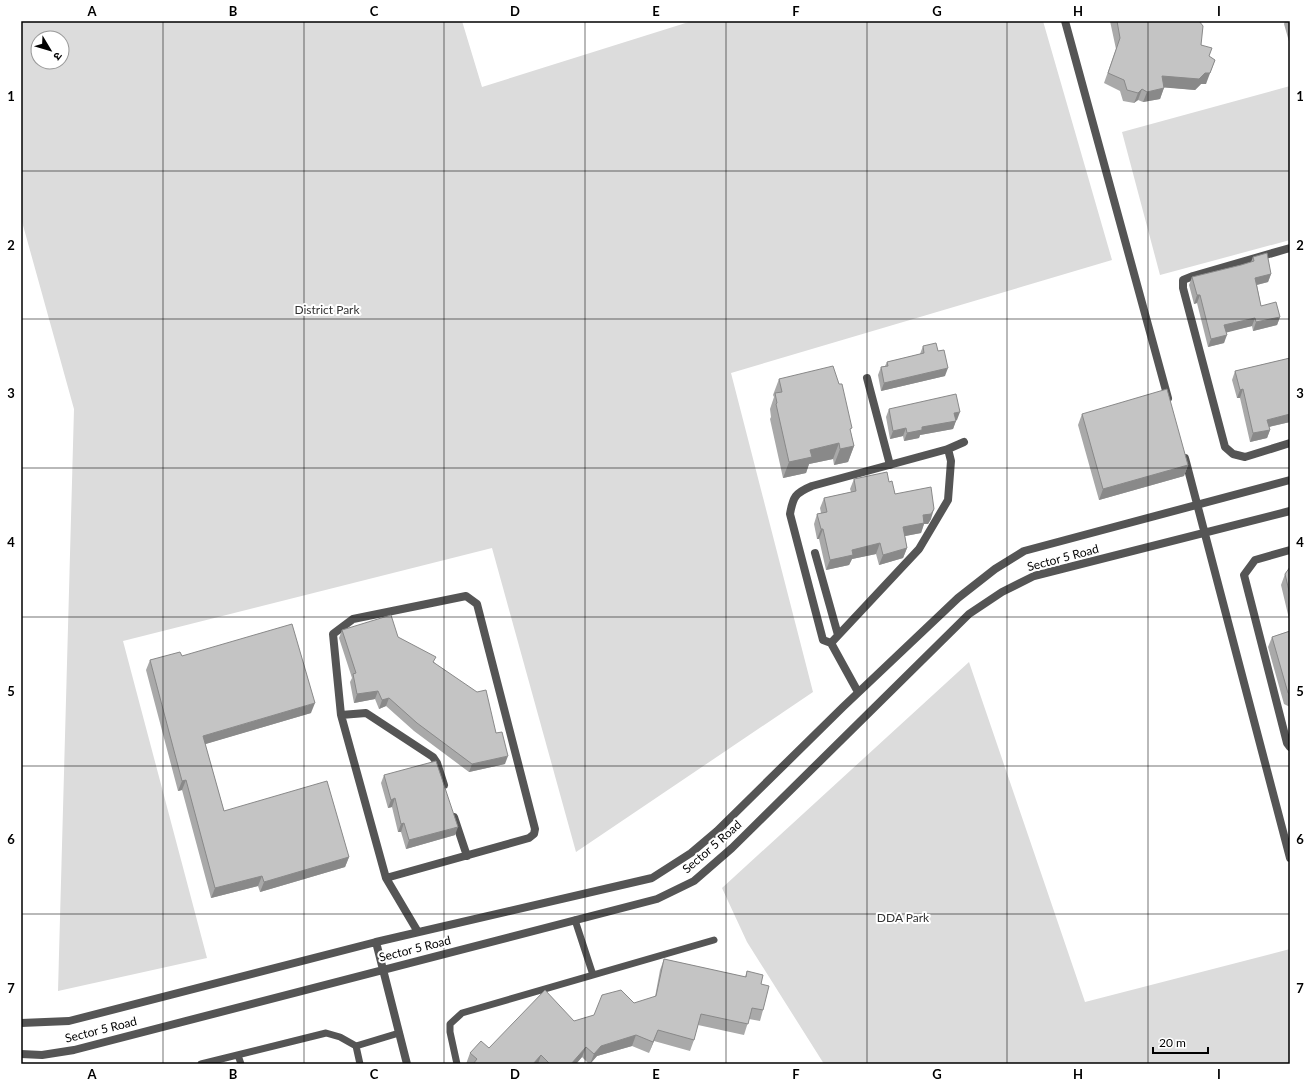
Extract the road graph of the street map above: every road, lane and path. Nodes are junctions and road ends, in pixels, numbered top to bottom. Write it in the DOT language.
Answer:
graph roads {
  1 [pos="1065,21"];
  2 [pos="1290,248"];
  3 [pos="867,378"];
  4 [pos="1170,404"];
  5 [pos="964,442"];
  6 [pos="1290,443"];
  7 [pos="948,449"];
  8 [pos="1182,450"];
  9 [pos="890,465"];
  10 [pos="1290,480"];
  11 [pos="1197,504"];
  12 [pos="1290,511"];
  13 [pos="1204,534"];
  14 [pos="1290,550"];
  15 [pos="815,553"];
  16 [pos="838,635"];
  17 [pos="831,643"];
  18 [pos="858,692"];
  19 [pos="341,715"];
  20 [pos="1290,747"];
  21 [pos="446,792"];
  22 [pos="451,806"];
  23 [pos="466,856"];
  24 [pos="1290,858"];
  25 [pos="386,878"];
  26 [pos="575,920"];
  27 [pos="418,932"];
  28 [pos="714,940"];
  29 [pos="376,942"];
  30 [pos="383,969"];
  31 [pos="593,975"];
  32 [pos="21,1022"];
  33 [pos="399,1033"];
  34 [pos="356,1046"];
  35 [pos="21,1054"];
  36 [pos="238,1055"];
  37 [pos="201,1064"];
  38 [pos="241,1064"];
  39 [pos="360,1064"];
  40 [pos="407,1064"];
  41 [pos="457,1064"];
  1 -- 4 [label="street"];
  2 -- 6 [label="street"];
  3 -- 9 [label="street"];
  5 -- 7 [label="street"];
  7 -- 9 [label="street"];
  7 -- 16 [label="street"];
  8 -- 11 [label="street"];
  9 -- 17 [label="street"];
  10 -- 11 [label="street, Sector 5 Road"];
  11 -- 13 [label="street"];
  11 -- 18 [label="street, Sector 5 Road"];
  12 -- 13 [label="street, Sector 5 Road"];
  13 -- 24 [label="street"];
  13 -- 26 [label="street, Sector 5 Road"];
  14 -- 20 [label="street"];
  15 -- 16 [label="street"];
  16 -- 17 [label="street"];
  17 -- 18 [label="street"];
  18 -- 27 [label="street, Sector 5 Road"];
  19 -- 21 [label="street"];
  19 -- 23 [label="street"];
  19 -- 25 [label="street"];
  22 -- 23 [label="street"];
  23 -- 25 [label="street"];
  25 -- 27 [label="street"];
  26 -- 30 [label="street, Sector 5 Road"];
  26 -- 31 [label="lane"];
  27 -- 29 [label="street, Sector 5 Road"];
  28 -- 31 [label="lane"];
  29 -- 30 [label="street"];
  29 -- 32 [label="street, Sector 5 Road"];
  30 -- 33 [label="street"];
  30 -- 35 [label="street, Sector 5 Road"];
  31 -- 41 [label="lane"];
  33 -- 34 [label="lane"];
  33 -- 40 [label="street"];
  34 -- 36 [label="lane"];
  34 -- 39 [label="lane"];
  36 -- 37 [label="lane"];
  36 -- 38 [label="lane"];
}
